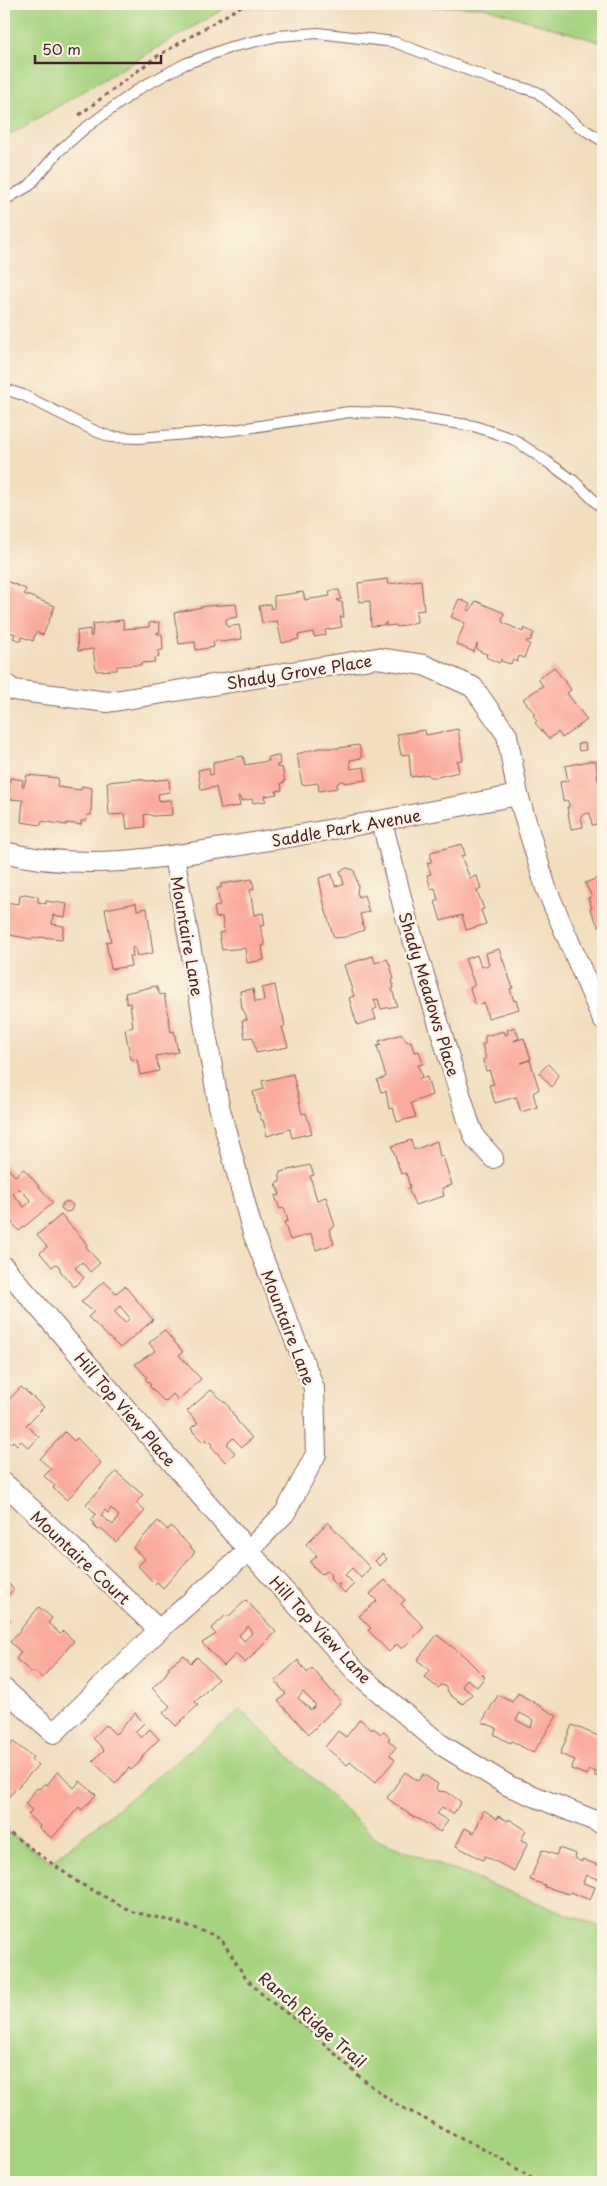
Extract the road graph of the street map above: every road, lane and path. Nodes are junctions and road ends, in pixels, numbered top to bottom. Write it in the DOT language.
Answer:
graph roads {
  1 [pos="245,4"];
  2 [pos="235,10"];
  3 [pos="603,141"];
  4 [pos="4,200"];
  5 [pos="4,389"];
  6 [pos="603,509"];
  7 [pos="4,684"];
  8 [pos="518,795"];
  9 [pos="382,822"];
  10 [pos="4,852"];
  11 [pos="174,856"];
  12 [pos="603,1020"];
  13 [pos="493,1158"];
  14 [pos="4,1266"];
  15 [pos="4,1484"];
  16 [pos="248,1550"];
  17 [pos="159,1630"];
  18 [pos="4,1689"];
  19 [pos="603,1824"];
  20 [pos="4,1828"];
  21 [pos="537,2182"];
  1 -- 2 [label="path"];
  3 -- 4 [label="lane"];
  5 -- 6 [label="lane"];
  7 -- 8 [label="street, Shady Grove Place"];
  8 -- 9 [label="street, Saddle Park Avenue"];
  8 -- 12 [label="street, Shady Grove Place"];
  9 -- 11 [label="street, Saddle Park Avenue"];
  9 -- 13 [label="street, Shady Meadows Place"];
  10 -- 11 [label="street, Saddle Park Avenue"];
  11 -- 16 [label="street, Mountaire Lane"];
  14 -- 16 [label="street, Hill Top View Place"];
  15 -- 17 [label="street, Mountaire Court"];
  16 -- 17 [label="street, Mountaire Lane"];
  16 -- 19 [label="street, Hill Top View Lane"];
  17 -- 18 [label="street, Mountaire Lane"];
  20 -- 21 [label="path, Ranch Ridge Trail"];
}
